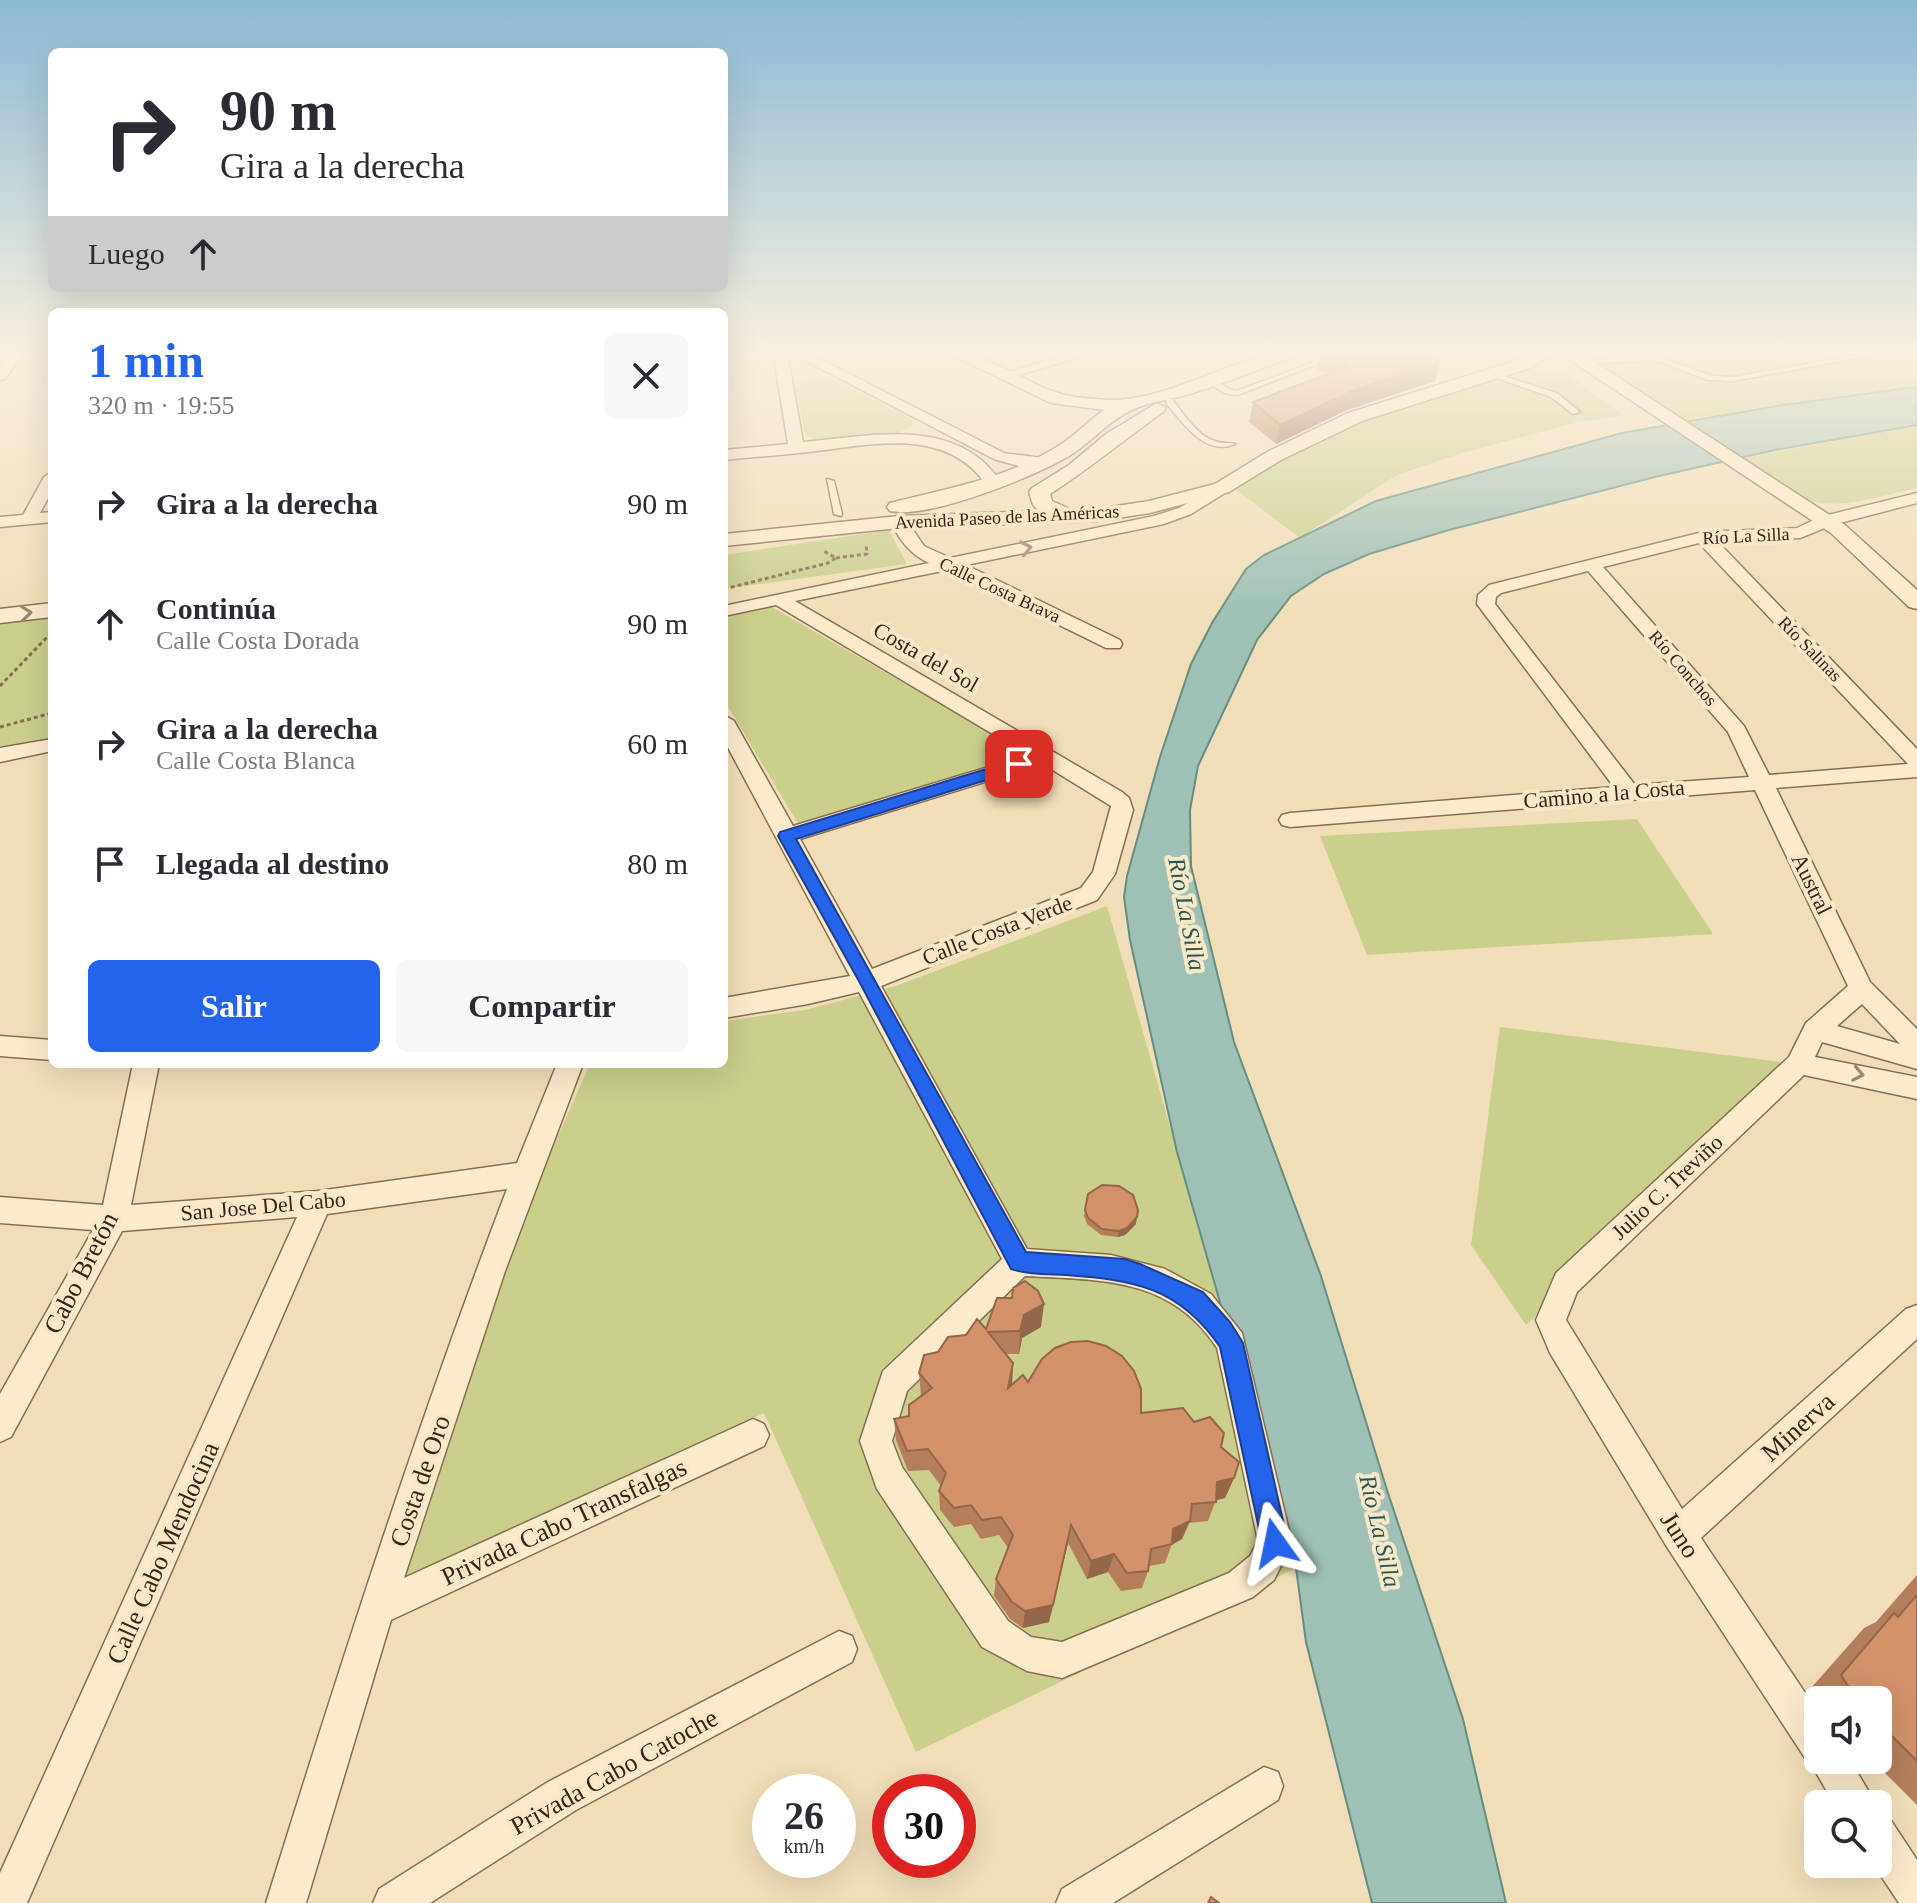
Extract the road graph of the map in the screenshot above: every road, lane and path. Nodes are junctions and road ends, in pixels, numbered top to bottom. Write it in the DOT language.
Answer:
graph roads {
  1 [pos="796,441"];
  2 [pos="871,441"];
  3 [pos="931,441"];
  4 [pos="973,441"];
  5 [pos="1076,441"];
  6 [pos="1082,441"];
  7 [pos="1109,441"];
  8 [pos="1205,441"];
  9 [pos="1306,441"];
  10 [pos="1694,441"];
  11 [pos="1231,444"];
  12 [pos="797,449"];
  13 [pos="728,455"];
  14 [pos="1046,462"];
  15 [pos="1063,477"];
  16 [pos="830,481"];
  17 [pos="48,484"];
  18 [pos="994,484"];
  19 [pos="1222,488"];
  20 [pos="1917,498"];
  21 [pos="838,514"];
  22 [pos="1071,516"];
  23 [pos="48,518"];
  24 [pos="28,520"];
  25 [pos="0,522"];
  26 [pos="899,522"];
  27 [pos="1820,524"];
  28 [pos="863,525"];
  29 [pos="728,526"];
  30 [pos="1703,537"];
  31 [pos="728,540"];
  32 [pos="809,551"];
  33 [pos="836,558"];
  34 [pos="949,564"];
  35 [pos="1591,564"];
  36 [pos="728,588"];
  37 [pos="48,592"];
  38 [pos="0,597"];
  39 [pos="780,600"];
  40 [pos="1917,602"];
  41 [pos="48,610"];
  42 [pos="728,610"];
  43 [pos="0,616"];
  44 [pos="48,636"];
  45 [pos="1113,644"];
  46 [pos="0,686"];
  47 [pos="48,714"];
  48 [pos="0,727"];
  49 [pos="728,728"];
  50 [pos="48,746"];
  51 [pos="0,755"];
  52 [pos="1048,756"];
  53 [pos="1917,761"];
  54 [pos="1917,770"];
  55 [pos="1762,781"];
  56 [pos="1628,791"];
  57 [pos="1290,820"];
  58 [pos="786,836"];
  59 [pos="868,981"];
  60 [pos="1861,988"];
  61 [pos="728,1007"];
  62 [pos="1815,1030"];
  63 [pos="1917,1045"];
  64 [pos="0,1046"];
  65 [pos="48,1050"];
  66 [pos="1917,1059"];
  67 [pos="1799,1064"];
  68 [pos="145,1068"];
  69 [pos="568,1068"];
  70 [pos="1917,1088"];
  71 [pos="525,1174"];
  72 [pos="318,1203"];
  73 [pos="0,1210"];
  74 [pos="114,1219"];
  75 [pos="1019,1262"];
  76 [pos="1917,1319"];
  77 [pos="1551,1320"];
  78 [pos="0,1426"];
  79 [pos="753,1435"];
  80 [pos="1679,1535"];
  81 [pos="375,1609"];
  82 [pos="839,1649"];
  83 [pos="1804,1724"];
  84 [pos="1264,1786"];
  85 [pos="1892,1857"];
  86 [pos="1917,1895"];
  87 [pos="7,1903"];
  88 [pos="286,1903"];
  89 [pos="393,1903"];
  90 [pos="1076,1903"];
  1 -- 12 [label="street"];
  2 -- 12 [label="street"];
  3 -- 18 [label="street"];
  4 -- 14 [label="street"];
  5 -- 14 [label="street, Avenida Paseo de las Américas"];
  6 -- 15 [label="street"];
  7 -- 15 [label="street"];
  8 -- 11 [label="lane"];
  9 -- 19 [label="street, Avenida Paseo de las Américas"];
  10 -- 27 [label="street"];
  12 -- 13 [label="street"];
  14 -- 18 [label="street, Avenida Paseo de las Américas"];
  15 -- 22 [label="street"];
  16 -- 21 [label="lane"];
  17 -- 24 [label="street"];
  18 -- 21 [label="street, Avenida Paseo de las Américas"];
  19 -- 22 [label="street, Avenida Paseo de las Américas"];
  34 -- 19 [label="street, one-way"];
  20 -- 27 [label="street, Río La Silla"];
  21 -- 29 [label="street, Avenida Paseo de las Américas"];
  22 -- 26 [label="street, Avenida Paseo de las Américas"];
  23 -- 24 [label="street"];
  24 -- 25 [label="street"];
  26 -- 28 [label="street, Avenida Paseo de las Américas"];
  26 -- 34 [label="street, Calle Costa Brava"];
  27 -- 30 [label="street, Río La Silla"];
  27 -- 40 [label="street"];
  28 -- 31 [label="street, Avenida Paseo de las Américas"];
  28 -- 33 [label="path"];
  30 -- 35 [label="street, Río La Silla"];
  30 -- 53 [label="street, Río Salinas"];
  32 -- 33 [label="path"];
  33 -- 36 [label="path"];
  34 -- 39 [label="street"];
  34 -- 45 [label="street, Calle Costa Brava"];
  35 -- 55 [label="street, Río Conchos"];
  35 -- 56 [label="street, Río La Silla"];
  37 -- 38 [label="street"];
  39 -- 42 [label="street"];
  39 -- 52 [label="street, Costa del Sol"];
  43 -- 41 [label="street, one-way"];
  44 -- 46 [label="path"];
  47 -- 48 [label="path"];
  49 -- 58 [label="street"];
  50 -- 51 [label="street"];
  52 -- 58 [label="street"];
  52 -- 59 [label="street, Calle Costa Verde"];
  54 -- 55 [label="street, Camino a la Costa"];
  55 -- 56 [label="street, Camino a la Costa"];
  55 -- 60 [label="street, Austral"];
  56 -- 57 [label="street, Camino a la Costa"];
  58 -- 59 [label="street"];
  59 -- 61 [label="street, Calle Costa Verde"];
  59 -- 75 [label="street"];
  60 -- 62 [label="street"];
  60 -- 63 [label="street, Austral"];
  62 -- 66 [label="street"];
  62 -- 67 [label="street, Julio C. Treviño"];
  64 -- 65 [label="street"];
  67 -- 70 [label="street, one-way"];
  67 -- 77 [label="street, Julio C. Treviño"];
  68 -- 74 [label="street, Cabo Bretón"];
  69 -- 71 [label="street, Costa de Oro"];
  71 -- 72 [label="street, San Jose Del Cabo"];
  71 -- 81 [label="street, Costa de Oro"];
  72 -- 74 [label="street, San Jose Del Cabo"];
  72 -- 87 [label="street, Calle Cabo Mendocina"];
  73 -- 74 [label="street, San Jose Del Cabo"];
  74 -- 78 [label="street, Cabo Bretón"];
  75 -- 75 [label="street"];
  76 -- 80 [label="street, Minerva"];
  77 -- 80 [label="street, Juno"];
  79 -- 81 [label="street, Privada Cabo Transfalgas"];
  80 -- 83 [label="street, Juno"];
  81 -- 88 [label="street, Costa de Oro"];
  82 -- 89 [label="street, Privada Cabo Catoche"];
  84 -- 90 [label="street"];
  85 -- 86 [label="street"];
}
